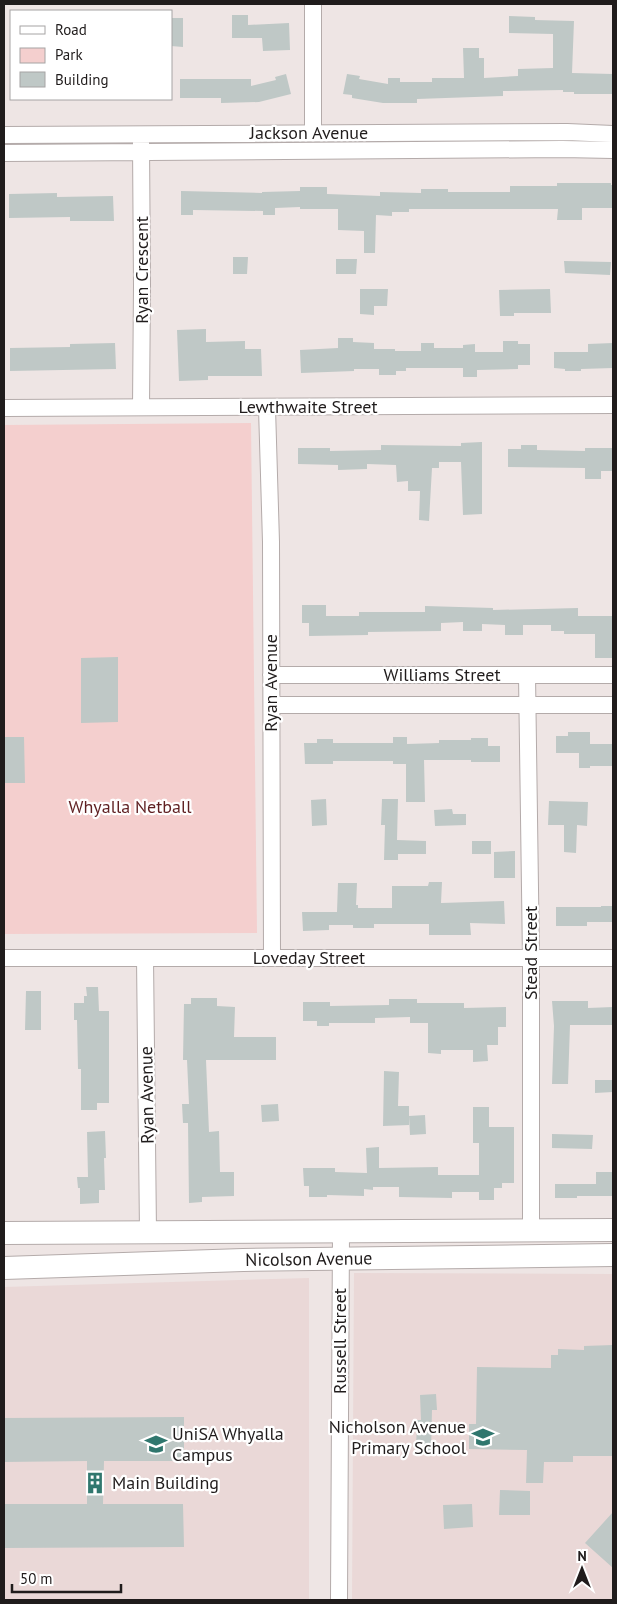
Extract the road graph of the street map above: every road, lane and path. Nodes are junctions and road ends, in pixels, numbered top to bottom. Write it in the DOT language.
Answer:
graph roads {
  1 [pos="312,4"];
  2 [pos="313,133"];
  3 [pos="141,134"];
  4 [pos="613,134"];
  5 [pos="4,135"];
  6 [pos="613,150"];
  7 [pos="4,153"];
  8 [pos="141,153"];
  9 [pos="613,405"];
  10 [pos="141,407"];
  11 [pos="4,408"];
  12 [pos="267,408"];
  13 [pos="527,675"];
  14 [pos="613,675"];
  15 [pos="271,676"];
  16 [pos="272,705"];
  17 [pos="528,705"];
  18 [pos="613,705"];
  19 [pos="4,958"];
  20 [pos="145,958"];
  21 [pos="272,958"];
  22 [pos="613,958"];
  23 [pos="531,959"];
  24 [pos="530,1230"];
  25 [pos="613,1230"];
  26 [pos="148,1232"];
  27 [pos="341,1232"];
  28 [pos="4,1233"];
  29 [pos="613,1255"];
  30 [pos="340,1259"];
  31 [pos="4,1268"];
  32 [pos="339,1600"];
  1 -- 2 [label="street"];
  2 -- 3 [label="street, Jackson Avenue"];
  2 -- 4 [label="street, Jackson Avenue"];
  3 -- 5 [label="street, Jackson Avenue"];
  3 -- 8 [label="street, Ryan Crescent"];
  6 -- 8 [label="street, Jackson Avenue"];
  7 -- 8 [label="street, Jackson Avenue"];
  8 -- 10 [label="street, Ryan Crescent"];
  9 -- 12 [label="street, Lewthwaite Street"];
  10 -- 11 [label="street, Lewthwaite Street"];
  10 -- 12 [label="street, Lewthwaite Street"];
  12 -- 15 [label="street, Ryan Avenue"];
  13 -- 14 [label="street, Williams Street"];
  13 -- 15 [label="street, Williams Street"];
  13 -- 17 [label="street, Stead Street"];
  15 -- 16 [label="street, Ryan Avenue"];
  16 -- 17 [label="street, Williams Street"];
  16 -- 21 [label="street, Ryan Avenue"];
  17 -- 18 [label="street, Williams Street"];
  17 -- 23 [label="street, Stead Street"];
  19 -- 20 [label="street, Loveday Street"];
  20 -- 21 [label="street, Loveday Street"];
  20 -- 26 [label="street, Ryan Avenue"];
  21 -- 23 [label="street, Loveday Street"];
  22 -- 23 [label="street, Loveday Street"];
  23 -- 24 [label="street, Stead Street"];
  24 -- 25 [label="main road, Nicolson Avenue"];
  24 -- 27 [label="main road, Nicolson Avenue"];
  26 -- 27 [label="main road, Nicolson Avenue"];
  26 -- 28 [label="main road, Nicolson Avenue"];
  27 -- 30 [label="street, Russell Street"];
  29 -- 30 [label="main road, Nicolson Avenue"];
  30 -- 31 [label="main road, Nicolson Avenue"];
  30 -- 32 [label="street, Russell Street"];
}
